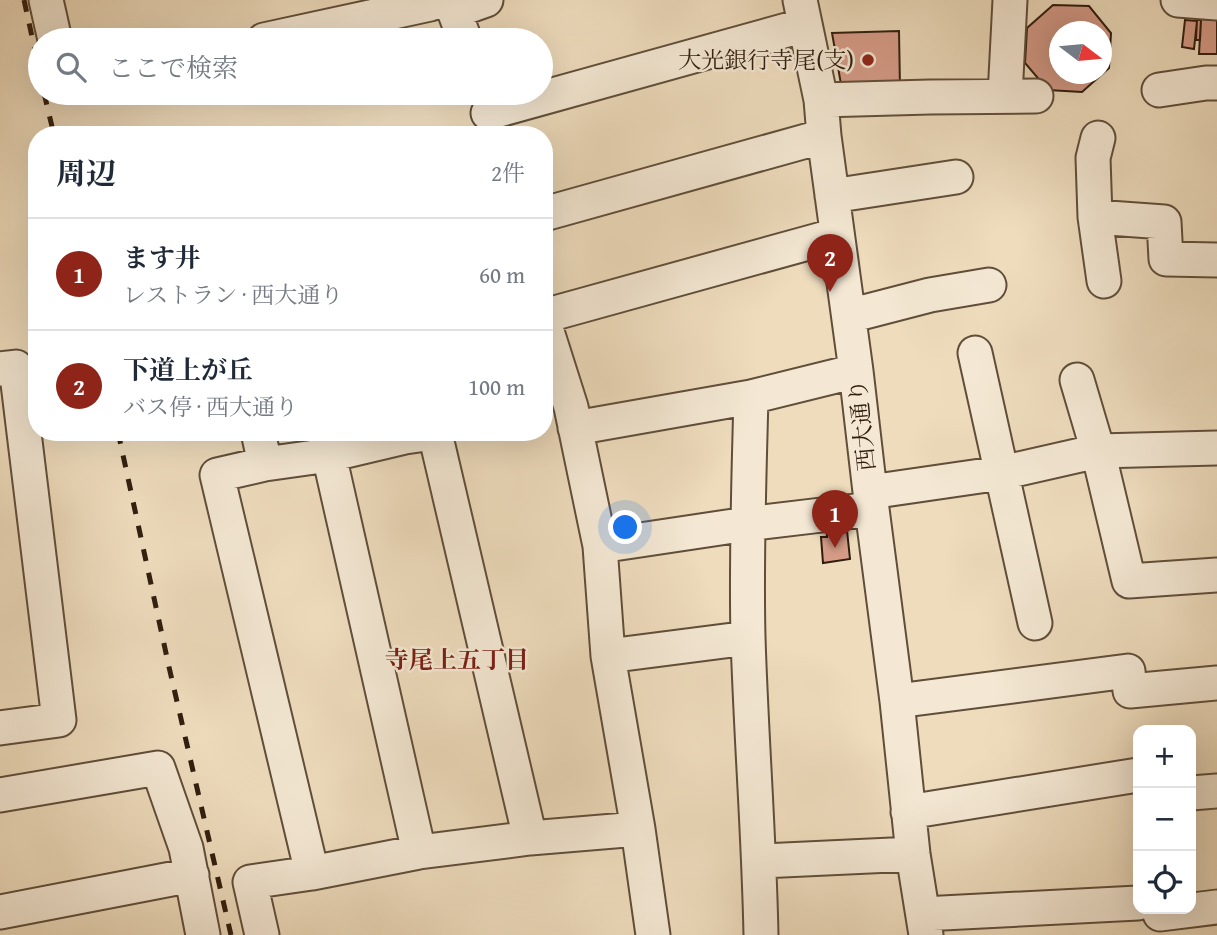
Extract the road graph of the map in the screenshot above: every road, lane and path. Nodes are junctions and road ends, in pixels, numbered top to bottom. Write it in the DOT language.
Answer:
graph roads {
  1 [pos="46,0"];
  2 [pos="486,0"];
  3 [pos="1010,0"];
  4 [pos="1178,0"];
  5 [pos="1217,4"];
  6 [pos="453,13"];
  7 [pos="803,13"];
  8 [pos="52,28"];
  9 [pos="319,28"];
  10 [pos="1217,83"];
  11 [pos="1159,90"];
  12 [pos="553,93"];
  13 [pos="821,100"];
  14 [pos="516,105"];
  15 [pos="488,114"];
  16 [pos="824,136"];
  17 [pos="1098,138"];
  18 [pos="956,177"];
  19 [pos="832,197"];
  20 [pos="553,211"];
  21 [pos="1095,216"];
  22 [pos="838,235"];
  23 [pos="1217,260"];
  24 [pos="1104,281"];
  25 [pos="989,285"];
  26 [pos="553,314"];
  27 [pos="849,316"];
  28 [pos="975,353"];
  29 [pos="553,367"];
  30 [pos="0,369"];
  31 [pos="856,371"];
  32 [pos="1077,380"];
  33 [pos="751,397"];
  34 [pos="563,416"];
  35 [pos="390,441"];
  36 [pos="423,441"];
  37 [pos="262,448"];
  38 [pos="1217,448"];
  39 [pos="1098,451"];
  40 [pos="329,455"];
  41 [pos="1000,473"];
  42 [pos="871,501"];
  43 [pos="747,524"];
  44 [pos="600,546"];
  45 [pos="1217,575"];
  46 [pos="1035,623"];
  47 [pos="748,638"];
  48 [pos="608,656"];
  49 [pos="1217,683"];
  50 [pos="897,701"];
  51 [pos="0,727"];
  52 [pos="1133,776"];
  53 [pos="1217,790"];
  54 [pos="1196,792"];
  55 [pos="0,795"];
  56 [pos="908,812"];
  57 [pos="638,829"];
  58 [pos="530,838"];
  59 [pos="419,852"];
  60 [pos="913,854"];
  61 [pos="760,861"];
  62 [pos="312,873"];
  63 [pos="192,875"];
  64 [pos="1196,907"];
  65 [pos="1217,907"];
  66 [pos="1133,909"];
  67 [pos="0,912"];
  68 [pos="924,925"];
  69 [pos="203,935"];
  70 [pos="262,935"];
  71 [pos="653,935"];
  72 [pos="761,935"];
  1 -- 8 [label="street"];
  2 -- 6 [label="street"];
  3 -- 13 [label="street"];
  4 -- 5 [label="street"];
  6 -- 9 [label="street"];
  7 -- 12 [label="street"];
  7 -- 13 [label="street, 西大通り"];
  10 -- 11 [label="street"];
  13 -- 16 [label="street, 西大通り"];
  14 -- 15 [label="street"];
  16 -- 19 [label="street, 西大通り"];
  16 -- 20 [label="street"];
  17 -- 21 [label="street"];
  18 -- 19 [label="street"];
  19 -- 22 [label="street, 西大通り"];
  21 -- 23 [label="street"];
  21 -- 24 [label="street"];
  22 -- 26 [label="street"];
  22 -- 27 [label="street, 西大通り"];
  25 -- 27 [label="street"];
  27 -- 31 [label="street, 西大通り"];
  28 -- 41 [label="street"];
  29 -- 34 [label="street"];
  30 -- 51 [label="street"];
  31 -- 33 [label="street"];
  31 -- 42 [label="street, 西大通り"];
  32 -- 39 [label="street"];
  33 -- 34 [label="street"];
  33 -- 43 [label="street"];
  34 -- 44 [label="street"];
  35 -- 40 [label="street"];
  36 -- 58 [label="street"];
  37 -- 40 [label="street"];
  37 -- 62 [label="street"];
  38 -- 39 [label="street"];
  39 -- 41 [label="street"];
  39 -- 45 [label="street"];
  40 -- 59 [label="street"];
  41 -- 42 [label="street"];
  41 -- 46 [label="street"];
  42 -- 43 [label="street"];
  42 -- 50 [label="street, 西大通り"];
  43 -- 44 [label="street"];
  43 -- 47 [label="street"];
  44 -- 48 [label="street"];
  47 -- 48 [label="street"];
  47 -- 61 [label="street"];
  48 -- 57 [label="street"];
  49 -- 50 [label="street"];
  50 -- 56 [label="street, 西大通り"];
  52 -- 56 [label="street"];
  53 -- 54 [label="street"];
  55 -- 63 [label="street"];
  56 -- 60 [label="street, 西大通り"];
  57 -- 58 [label="street"];
  57 -- 71 [label="street"];
  58 -- 59 [label="street"];
  59 -- 62 [label="street"];
  60 -- 61 [label="street"];
  60 -- 68 [label="street, 西大通り"];
  61 -- 72 [label="street"];
  62 -- 70 [label="street"];
  63 -- 67 [label="street"];
  63 -- 69 [label="street"];
  64 -- 65 [label="street"];
  66 -- 68 [label="street"];
}
